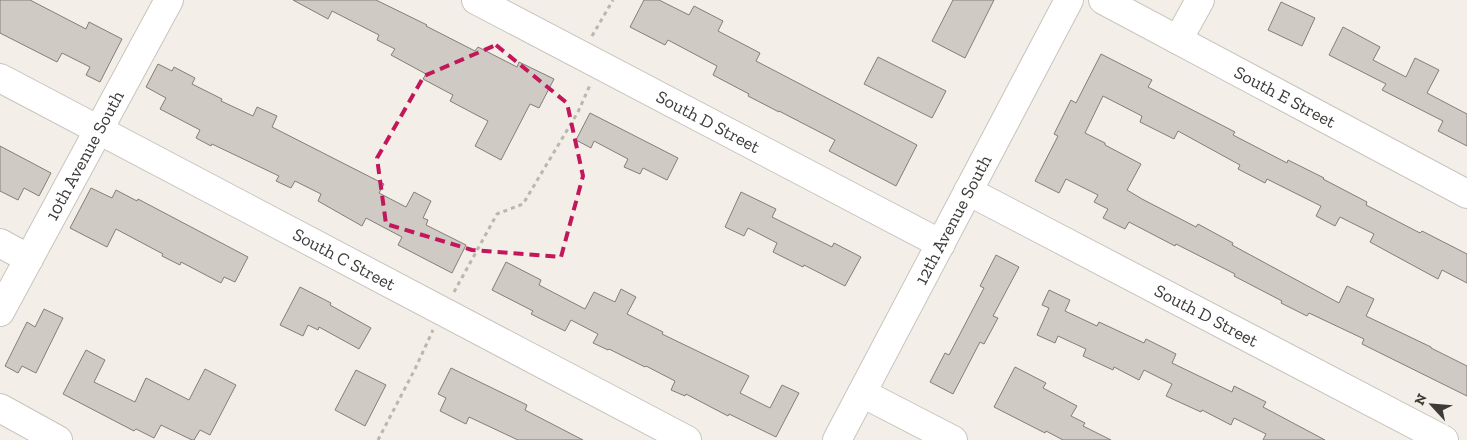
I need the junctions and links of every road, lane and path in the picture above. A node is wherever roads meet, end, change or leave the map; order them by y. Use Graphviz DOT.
graph roads {
  1 [pos="169,0"];
  2 [pos="476,0"];
  3 [pos="613,0"];
  4 [pos="1068,0"];
  5 [pos="1103,0"];
  6 [pos="1200,0"];
  7 [pos="1178,40"];
  8 [pos="593,62"];
  9 [pos="0,78"];
  10 [pos="100,130"];
  11 [pos="968,191"];
  12 [pos="1467,194"];
  13 [pos="0,243"];
  14 [pos="941,244"];
  15 [pos="29,259"];
  16 [pos="0,312"];
  17 [pos="442,312"];
  18 [pos="862,393"];
  19 [pos="0,408"];
  20 [pos="58,440"];
  21 [pos="378,440"];
  22 [pos="687,440"];
  23 [pos="837,440"];
  24 [pos="953,440"];
  25 [pos="1444,440"];
  1 -- 10 [label="street, 10th Avenue South"];
  2 -- 8 [label="street, South D Street"];
  3 -- 8 [label="path"];
  4 -- 11 [label="street, 12th Avenue South"];
  5 -- 7 [label="street, South E Street"];
  6 -- 7 [label="street"];
  7 -- 12 [label="street, South E Street"];
  8 -- 14 [label="street, South D Street"];
  8 -- 17 [label="path"];
  9 -- 10 [label="street, South C Street"];
  10 -- 15 [label="street, 10th Avenue South"];
  10 -- 17 [label="street, South C Street"];
  11 -- 14 [label="street, 12th Avenue South"];
  11 -- 25 [label="street, South D Street"];
  13 -- 15 [label="street"];
  14 -- 18 [label="street, 12th Avenue South"];
  15 -- 16 [label="street, 10th Avenue South"];
  17 -- 21 [label="path"];
  17 -- 22 [label="street, South C Street"];
  18 -- 23 [label="street, 12th Avenue South"];
  18 -- 24 [label="street"];
  19 -- 20 [label="street"];
}
